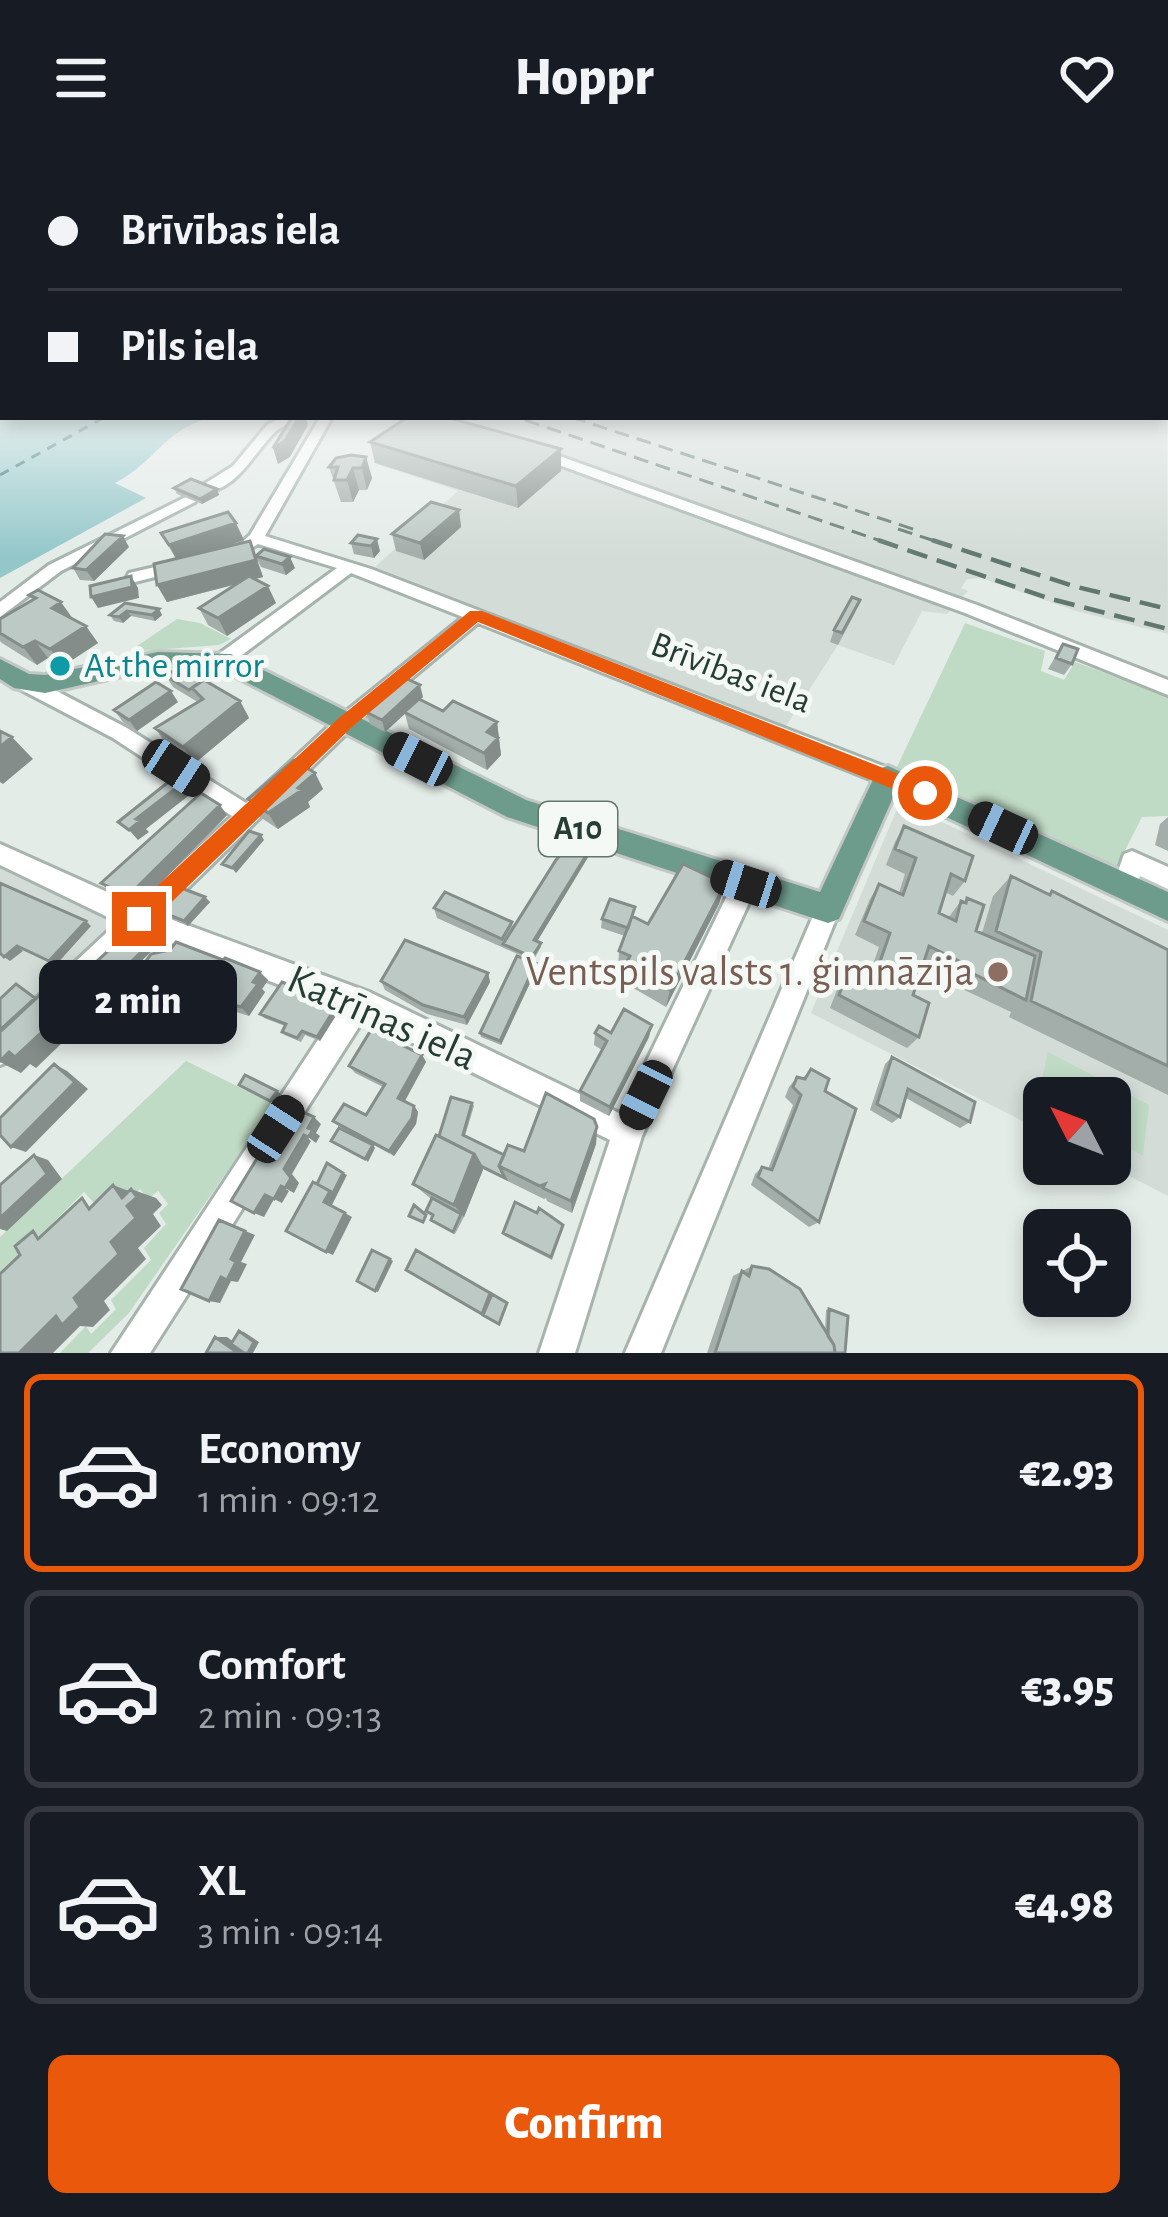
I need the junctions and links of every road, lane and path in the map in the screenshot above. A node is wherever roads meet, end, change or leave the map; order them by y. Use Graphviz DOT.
graph roads {
  1 [pos="258,445"];
  2 [pos="311,445"];
  3 [pos="520,446"];
  4 [pos="206,489"];
  5 [pos="190,499"];
  6 [pos="256,538"];
  7 [pos="229,554"];
  8 [pos="209,560"];
  9 [pos="349,567"];
  10 [pos="135,578"];
  11 [pos="0,611"];
  12 [pos="476,615"];
  13 [pos="223,660"];
  14 [pos="28,680"];
  15 [pos="1168,688"];
  16 [pos="346,722"];
  17 [pos="888,777"];
  18 [pos="249,816"];
  19 [pos="0,854"];
  20 [pos="1168,878"];
  21 [pos="746,884"];
  22 [pos="1125,886"];
  23 [pos="1168,907"];
  24 [pos="828,909"];
  25 [pos="139,919"];
  26 [pos="359,1002"];
  27 [pos="0,1051"];
  28 [pos="628,1133"];
  29 [pos="129,1353"];
  30 [pos="557,1353"];
  31 [pos="643,1353"];
  1 -- 4 [label="street"];
  2 -- 6 [label="street"];
  3 -- 15 [label="street"];
  5 -- 11 [label="street"];
  6 -- 7 [label="street"];
  6 -- 9 [label="street, Brīvības iela"];
  8 -- 10 [label="street"];
  9 -- 12 [label="street, Brīvības iela"];
  9 -- 13 [label="street"];
  12 -- 16 [label="street"];
  12 -- 17 [label="street, Brīvības iela"];
  13 -- 14 [label="main road, A10"];
  13 -- 16 [label="main road, A10"];
  14 -- 18 [label="street"];
  16 -- 18 [label="street"];
  16 -- 21 [label="main road, A10"];
  17 -- 22 [label="main road, Brīvības iela"];
  17 -- 24 [label="main road"];
  18 -- 25 [label="street"];
  19 -- 25 [label="street, Katrīnas iela"];
  20 -- 22 [label="street"];
  21 -- 24 [label="main road, A10"];
  21 -- 28 [label="street"];
  22 -- 23 [label="main road, Brīvības iela"];
  24 -- 31 [label="street"];
  25 -- 26 [label="street, Katrīnas iela"];
  25 -- 27 [label="street"];
  26 -- 28 [label="street, Katrīnas iela"];
  26 -- 29 [label="street"];
  28 -- 30 [label="street"];
}
